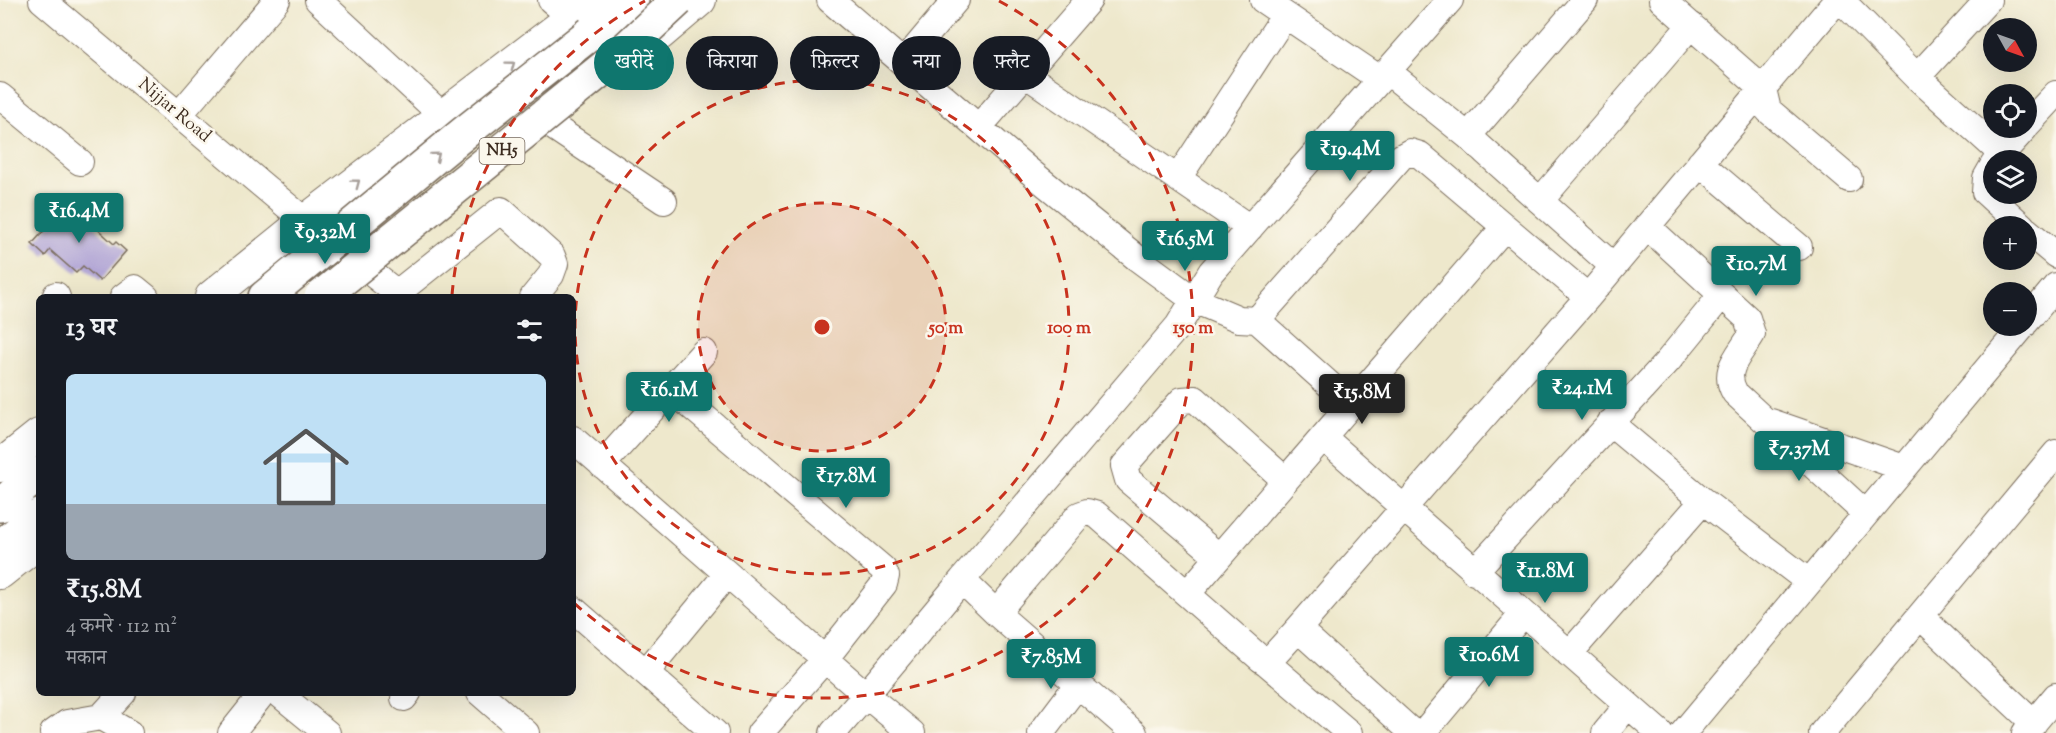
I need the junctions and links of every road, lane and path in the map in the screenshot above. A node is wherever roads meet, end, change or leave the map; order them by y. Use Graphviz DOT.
graph roads {
  1 [pos="42,0"];
  2 [pos="277,0"];
  3 [pos="318,0"];
  4 [pos="632,0"];
  5 [pos="678,0"];
  6 [pos="700,0"];
  7 [pos="830,0"];
  8 [pos="956,0"];
  9 [pos="1089,0"];
  10 [pos="1263,0"];
  11 [pos="1450,0"];
  12 [pos="1585,0"];
  13 [pos="1662,0"];
  14 [pos="1839,0"];
  15 [pos="1988,0"];
  16 [pos="573,6"];
  17 [pos="1286,15"];
  18 [pos="1691,25"];
  19 [pos="926,36"];
  20 [pos="1050,45"];
  21 [pos="892,54"];
  22 [pos="1383,75"];
  23 [pos="1917,77"];
  24 [pos="1762,89"];
  25 [pos="935,90"];
  26 [pos="1011,90"];
  27 [pos="1049,90"];
  28 [pos="2056,94"];
  29 [pos="0,96"];
  30 [pos="2037,115"];
  31 [pos="179,116"];
  32 [pos="443,116"];
  33 [pos="552,126"];
  34 [pos="979,128"];
  35 [pos="1468,136"];
  36 [pos="2016,138"];
  37 [pos="1988,150"];
  38 [pos="2005,150"];
  39 [pos="80,162"];
  40 [pos="1700,163"];
  41 [pos="1178,178"];
  42 [pos="1849,179"];
  43 [pos="664,201"];
  44 [pos="1540,201"];
  45 [pos="1998,204"];
  46 [pos="2011,216"];
  47 [pos="305,221"];
  48 [pos="1647,226"];
  49 [pos="1250,228"];
  50 [pos="1504,228"];
  51 [pos="2037,239"];
  52 [pos="1799,246"];
  53 [pos="2056,255"];
  54 [pos="1613,266"];
  55 [pos="372,274"];
  56 [pos="2056,286"];
  57 [pos="127,294"];
  58 [pos="142,294"];
  59 [pos="215,294"];
  60 [pos="269,294"];
  61 [pos="325,294"];
  62 [pos="346,294"];
  63 [pos="395,294"];
  64 [pos="399,294"];
  65 [pos="535,294"];
  66 [pos="1721,296"];
  67 [pos="1588,297"];
  68 [pos="1194,300"];
  69 [pos="2037,309"];
  70 [pos="1257,320"];
  71 [pos="2015,336"];
  72 [pos="704,351"];
  73 [pos="671,388"];
  74 [pos="1351,404"];
  75 [pos="1761,418"];
  76 [pos="1610,423"];
  77 [pos="36,437"];
  78 [pos="1323,437"];
  79 [pos="576,442"];
  80 [pos="2056,453"];
  81 [pos="602,465"];
  82 [pos="0,466"];
  83 [pos="1904,468"];
  84 [pos="36,476"];
  85 [pos="1286,480"];
  86 [pos="1703,501"];
  87 [pos="0,504"];
  88 [pos="1402,507"];
  89 [pos="1866,514"];
  90 [pos="36,518"];
  91 [pos="36,544"];
  92 [pos="0,547"];
  93 [pos="1218,556"];
  94 [pos="1474,572"];
  95 [pos="0,573"];
  96 [pos="727,574"];
  97 [pos="962,580"];
  98 [pos="1809,582"];
  99 [pos="1187,594"];
  100 [pos="576,612"];
  101 [pos="996,613"];
  102 [pos="1523,614"];
  103 [pos="1921,616"];
  104 [pos="1298,629"];
  105 [pos="1569,654"];
  106 [pos="825,659"];
  107 [pos="1267,663"];
  108 [pos="646,672"];
  109 [pos="1077,684"];
  110 [pos="866,695"];
  111 [pos="120,696"];
  112 [pos="261,696"];
  113 [pos="282,696"];
  114 [pos="483,696"];
  115 [pos="2056,696"];
  116 [pos="1628,705"];
  117 [pos="101,717"];
  118 [pos="2029,728"];
  119 [pos="513,729"];
  120 [pos="53,733"];
  121 [pos="129,733"];
  122 [pos="231,733"];
  123 [pos="327,733"];
  124 [pos="716,733"];
  125 [pos="760,733"];
  126 [pos="833,733"];
  127 [pos="912,733"];
  128 [pos="1041,733"];
  129 [pos="1134,733"];
  130 [pos="1349,733"];
  131 [pos="1413,733"];
  132 [pos="1423,733"];
  133 [pos="1605,733"];
  134 [pos="1660,733"];
  135 [pos="1683,733"];
  136 [pos="1822,733"];
  1 -- 31 [label="street, Nijjar Road"];
  2 -- 31 [label="street"];
  3 -- 32 [label="street"];
  60 -- 4 [label="highway, NH5, one-way, bridge"];
  5 -- 61 [label="highway, NH5, bridge"];
  6 -- 33 [label="main road"];
  7 -- 21 [label="street"];
  8 -- 19 [label="street"];
  9 -- 20 [label="street"];
  10 -- 17 [label="street"];
  11 -- 22 [label="street"];
  12 -- 35 [label="street"];
  13 -- 18 [label="street"];
  14 -- 23 [label="street"];
  14 -- 24 [label="street"];
  15 -- 23 [label="street"];
  32 -- 16 [label="main road, one-way"];
  17 -- 22 [label="street"];
  17 -- 41 [label="street"];
  18 -- 24 [label="street"];
  18 -- 44 [label="street"];
  22 -- 35 [label="street"];
  22 -- 49 [label="street"];
  23 -- 37 [label="street"];
  24 -- 40 [label="street"];
  24 -- 42 [label="street"];
  25 -- 34 [label="street"];
  26 -- 34 [label="street"];
  27 -- 41 [label="street"];
  28 -- 30 [label="street"];
  29 -- 39 [label="street"];
  31 -- 47 [label="street, Nijjar Road"];
  47 -- 32 [label="main road, one-way"];
  33 -- 43 [label="street"];
  33 -- 55 [label="main road"];
  34 -- 68 [label="street"];
  35 -- 44 [label="street"];
  36 -- 38 [label="street"];
  40 -- 48 [label="street"];
  40 -- 52 [label="street"];
  41 -- 49 [label="street"];
  44 -- 54 [label="street"];
  45 -- 46 [label="street"];
  47 -- 55 [label="street, Nijjar Road"];
  47 -- 59 [label="main road"];
  48 -- 54 [label="street"];
  48 -- 66 [label="street"];
  49 -- 68 [label="street"];
  50 -- 67 [label="street"];
  50 -- 70 [label="street"];
  50 -- 74 [label="street"];
  51 -- 53 [label="street"];
  54 -- 67 [label="street"];
  55 -- 62 [label="main road"];
  55 -- 63 [label="street, Nijjar Road"];
  56 -- 69 [label="street"];
  57 -- 58 [label="street"];
  64 -- 65 [label="street"];
  66 -- 75 [label="street"];
  66 -- 76 [label="street"];
  67 -- 88 [label="street"];
  68 -- 70 [label="street"];
  68 -- 97 [label="street"];
  70 -- 74 [label="street"];
  71 -- 83 [label="street"];
  72 -- 73 [label="street"];
  73 -- 81 [label="street"];
  73 -- 106 [label="street"];
  74 -- 78 [label="street"];
  75 -- 83 [label="street"];
  75 -- 89 [label="street"];
  76 -- 86 [label="street"];
  76 -- 94 [label="street"];
  77 -- 82 [label="main road"];
  78 -- 85 [label="street"];
  78 -- 88 [label="street"];
  79 -- 81 [label="street"];
  80 -- 103 [label="street"];
  81 -- 96 [label="street"];
  83 -- 89 [label="street"];
  84 -- 87 [label="highway"];
  85 -- 93 [label="street"];
  85 -- 93 [label="street"];
  86 -- 98 [label="street"];
  86 -- 105 [label="street"];
  88 -- 94 [label="street"];
  88 -- 104 [label="street"];
  89 -- 98 [label="street"];
  90 -- 92 [label="highway"];
  91 -- 95 [label="main road"];
  93 -- 99 [label="street"];
  94 -- 102 [label="street"];
  96 -- 106 [label="street"];
  96 -- 108 [label="street"];
  97 -- 101 [label="street"];
  97 -- 110 [label="street"];
  98 -- 135 [label="street"];
  99 -- 101 [label="street"];
  99 -- 107 [label="street"];
  100 -- 108 [label="street"];
  101 -- 109 [label="street"];
  102 -- 105 [label="street"];
  102 -- 132 [label="street"];
  103 -- 118 [label="street"];
  103 -- 136 [label="street"];
  104 -- 107 [label="street"];
  104 -- 131 [label="street"];
  105 -- 116 [label="street"];
  106 -- 110 [label="street"];
  106 -- 125 [label="street"];
  107 -- 130 [label="street"];
  108 -- 124 [label="street"];
  109 -- 128 [label="street"];
  109 -- 129 [label="street"];
  110 -- 126 [label="street"];
  110 -- 127 [label="street"];
  111 -- 117 [label="street"];
  112 -- 122 [label="street"];
  113 -- 123 [label="street"];
  114 -- 119 [label="street"];
  115 -- 118 [label="street"];
  116 -- 133 [label="street"];
  116 -- 134 [label="street"];
  117 -- 120 [label="street"];
  117 -- 121 [label="street"];
}
